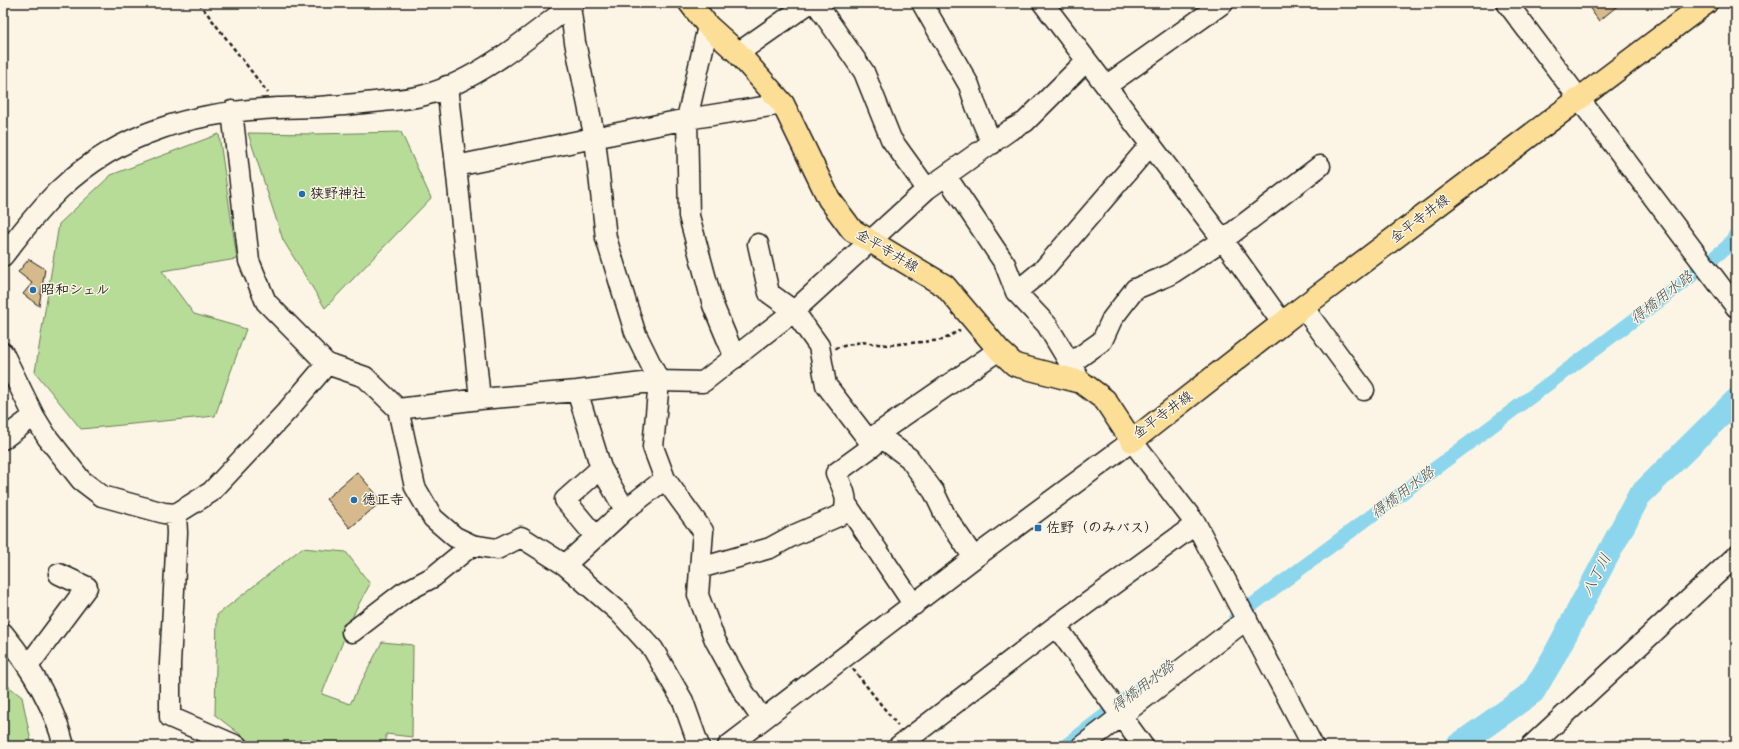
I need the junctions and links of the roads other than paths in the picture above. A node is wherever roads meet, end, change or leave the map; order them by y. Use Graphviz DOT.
graph roads {
  1 [pos="690,3"];
  2 [pos="809,3"];
  3 [pos="816,3"];
  4 [pos="922,3"];
  5 [pos="1043,3"];
  6 [pos="1223,3"];
  7 [pos="1507,3"];
  8 [pos="1706,3"];
  9 [pos="572,4"];
  10 [pos="708,26"];
  11 [pos="738,54"];
  12 [pos="1086,61"];
  13 [pos="448,86"];
  14 [pos="1106,86"];
  15 [pos="1579,98"];
  16 [pos="783,104"];
  17 [pos="232,112"];
  18 [pos="687,119"];
  19 [pos="595,139"];
  20 [pos="992,144"];
  21 [pos="1151,144"];
  22 [pos="456,166"];
  23 [pos="1320,166"];
  24 [pos="946,176"];
  25 [pos="928,189"];
  26 [pos="1223,240"];
  27 [pos="872,241"];
  28 [pos="758,244"];
  29 [pos="3,256"];
  30 [pos="1016,292"];
  31 [pos="1304,307"];
  32 [pos="1736,307"];
  33 [pos="794,311"];
  34 [pos="1283,324"];
  35 [pos="998,350"];
  36 [pos="3,353"];
  37 [pos="735,358"];
  38 [pos="327,364"];
  39 [pos="1076,373"];
  40 [pos="659,381"];
  41 [pos="1364,390"];
  42 [pos="578,391"];
  43 [pos="480,399"];
  44 [pos="398,409"];
  45 [pos="34,416"];
  46 [pos="3,439"];
  47 [pos="875,440"];
  48 [pos="1132,441"];
  49 [pos="601,468"];
  50 [pos="665,479"];
  51 [pos="847,505"];
  52 [pos="625,510"];
  53 [pos="176,514"];
  54 [pos="1196,524"];
  55 [pos="595,536"];
  56 [pos="472,545"];
  57 [pos="1736,556"];
  58 [pos="974,558"];
  59 [pos="565,565"];
  60 [pos="700,568"];
  61 [pos="59,574"];
  62 [pos="914,605"];
  63 [pos="1244,614"];
  64 [pos="1056,626"];
  65 [pos="352,632"];
  66 [pos="3,633"];
  67 [pos="28,666"];
  68 [pos="1117,711"];
  69 [pos="762,719"];
  70 [pos="903,742"];
  71 [pos="64,746"];
  72 [pos="237,746"];
  73 [pos="699,746"];
  74 [pos="728,746"];
  75 [pos="1082,746"];
  76 [pos="1143,746"];
  77 [pos="1313,746"];
  78 [pos="1531,746"];
  1 -- 10 [label="main road, 金平寺井線"];
  2 -- 11 [label="street"];
  3 -- 25 [label="street"];
  4 -- 20 [label="street"];
  5 -- 12 [label="street"];
  6 -- 14 [label="street"];
  7 -- 15 [label="street"];
  8 -- 15 [label="main road, 金平寺井線"];
  9 -- 13 [label="street"];
  9 -- 19 [label="street"];
  10 -- 11 [label="main road, 金平寺井線"];
  10 -- 18 [label="street"];
  11 -- 16 [label="main road, 金平寺井線"];
  12 -- 14 [label="street"];
  12 -- 20 [label="street"];
  13 -- 17 [label="street"];
  13 -- 22 [label="street"];
  14 -- 21 [label="street"];
  15 -- 31 [label="main road, 金平寺井線"];
  15 -- 32 [label="street"];
  16 -- 18 [label="street"];
  16 -- 27 [label="main road, 金平寺井線"];
  17 -- 29 [label="street"];
  17 -- 38 [label="street"];
  18 -- 19 [label="street"];
  18 -- 37 [label="street"];
  19 -- 22 [label="street"];
  19 -- 40 [label="street"];
  20 -- 24 [label="street"];
  21 -- 26 [label="street"];
  21 -- 30 [label="street"];
  22 -- 43 [label="street"];
  23 -- 26 [label="street"];
  24 -- 25 [label="street"];
  24 -- 30 [label="street"];
  25 -- 27 [label="street"];
  26 -- 34 [label="street"];
  26 -- 39 [label="street"];
  27 -- 33 [label="street"];
  27 -- 35 [label="main road, 金平寺井線"];
  28 -- 33 [label="street"];
  30 -- 39 [label="street"];
  31 -- 34 [label="main road, 金平寺井線"];
  31 -- 41 [label="street"];
  33 -- 37 [label="street"];
  33 -- 47 [label="street"];
  34 -- 48 [label="main road, 金平寺井線"];
  35 -- 39 [label="main road, 金平寺井線"];
  35 -- 47 [label="street"];
  36 -- 45 [label="street"];
  37 -- 40 [label="street"];
  38 -- 44 [label="street"];
  38 -- 53 [label="street"];
  39 -- 48 [label="main road, 金平寺井線"];
  40 -- 42 [label="street"];
  40 -- 50 [label="street"];
  42 -- 43 [label="street"];
  42 -- 49 [label="street"];
  43 -- 44 [label="street"];
  44 -- 56 [label="street"];
  45 -- 46 [label="street"];
  45 -- 53 [label="street"];
  47 -- 51 [label="street"];
  47 -- 58 [label="street"];
  48 -- 54 [label="street"];
  48 -- 58 [label="street"];
  49 -- 52 [label="street"];
  49 -- 55 [label="street"];
  50 -- 52 [label="street"];
  50 -- 60 [label="street"];
  51 -- 60 [label="street"];
  51 -- 62 [label="street"];
  52 -- 55 [label="street"];
  53 -- 72 [label="street"];
  54 -- 63 [label="street"];
  54 -- 64 [label="street"];
  55 -- 59 [label="street"];
  56 -- 59 [label="street"];
  56 -- 65 [label="street"];
  57 -- 78 [label="street"];
  58 -- 62 [label="street"];
  59 -- 73 [label="street"];
  60 -- 69 [label="street"];
  61 -- 67 [label="street"];
  62 -- 69 [label="street"];
  63 -- 68 [label="street"];
  63 -- 77 [label="street"];
  64 -- 68 [label="street"];
  64 -- 70 [label="street"];
  66 -- 67 [label="street"];
  67 -- 71 [label="street"];
  68 -- 75 [label="street"];
  68 -- 76 [label="street"];
  69 -- 74 [label="street"];
}
